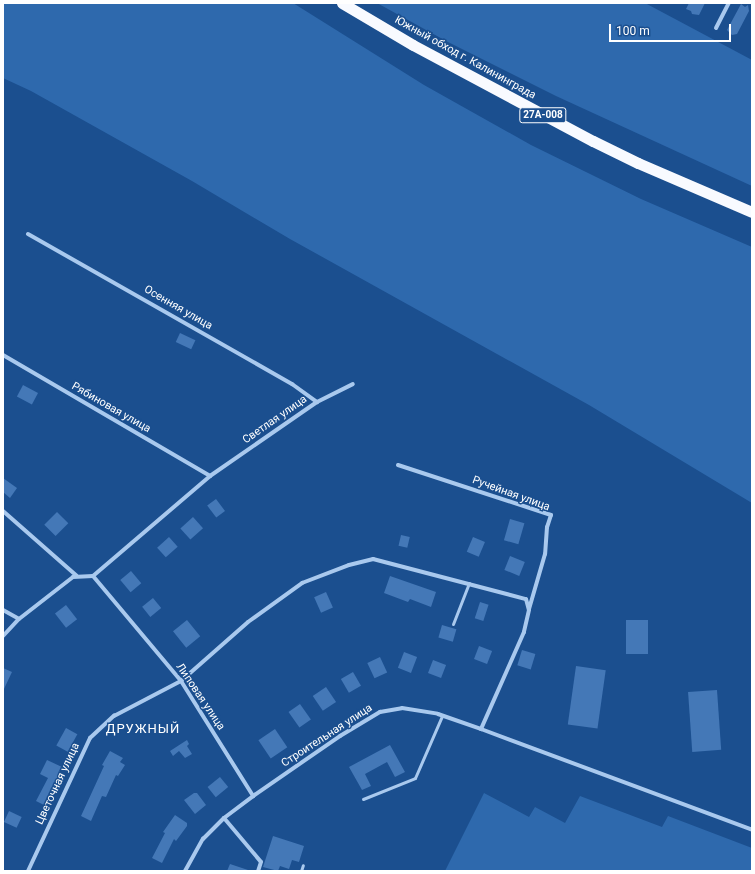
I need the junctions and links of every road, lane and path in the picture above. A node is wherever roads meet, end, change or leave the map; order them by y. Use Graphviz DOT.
graph roads {
  1 [pos="342,3"];
  2 [pos="729,3"];
  3 [pos="716,28"];
  4 [pos="752,212"];
  5 [pos="28,234"];
  6 [pos="3,355"];
  7 [pos="354,384"];
  8 [pos="318,402"];
  9 [pos="398,465"];
  10 [pos="210,476"];
  11 [pos="3,511"];
  12 [pos="78,576"];
  13 [pos="93,576"];
  14 [pos="469,583"];
  15 [pos="3,610"];
  16 [pos="529,610"];
  17 [pos="19,619"];
  18 [pos="453,624"];
  19 [pos="3,636"];
  20 [pos="181,681"];
  21 [pos="442,716"];
  22 [pos="481,729"];
  23 [pos="253,796"];
  24 [pos="363,799"];
  25 [pos="224,818"];
  26 [pos="752,830"];
  27 [pos="303,865"];
  28 [pos="28,871"];
  29 [pos="185,871"];
  30 [pos="258,871"];
  31 [pos="301,871"];
  1 -- 4 [label="highway, Южный обход г. Калининграда / 27А-008"];
  2 -- 3 [label="street"];
  5 -- 8 [label="street, Осенняя улица"];
  6 -- 10 [label="street, Рябиновая улица"];
  7 -- 8 [label="street, Светлая улица"];
  8 -- 10 [label="street, Светлая улица"];
  9 -- 16 [label="street, Ручейная улица"];
  10 -- 13 [label="street, Светлая улица"];
  11 -- 12 [label="street"];
  12 -- 13 [label="street"];
  12 -- 17 [label="street"];
  13 -- 20 [label="street, Липовая улица"];
  14 -- 16 [label="street"];
  14 -- 18 [label="lane"];
  14 -- 20 [label="street, Цветочная улица"];
  15 -- 17 [label="street"];
  16 -- 22 [label="street"];
  17 -- 19 [label="street"];
  20 -- 23 [label="street, Липовая улица"];
  20 -- 28 [label="street, Цветочная улица"];
  21 -- 22 [label="street, Строительная улица"];
  21 -- 23 [label="street, Строительная улица"];
  21 -- 24 [label="lane"];
  22 -- 26 [label="street, Строительная улица"];
  23 -- 25 [label="street, Строительная улица"];
  25 -- 29 [label="street, Строительная улица"];
  25 -- 30 [label="street"];
  27 -- 31 [label="lane"];
}
